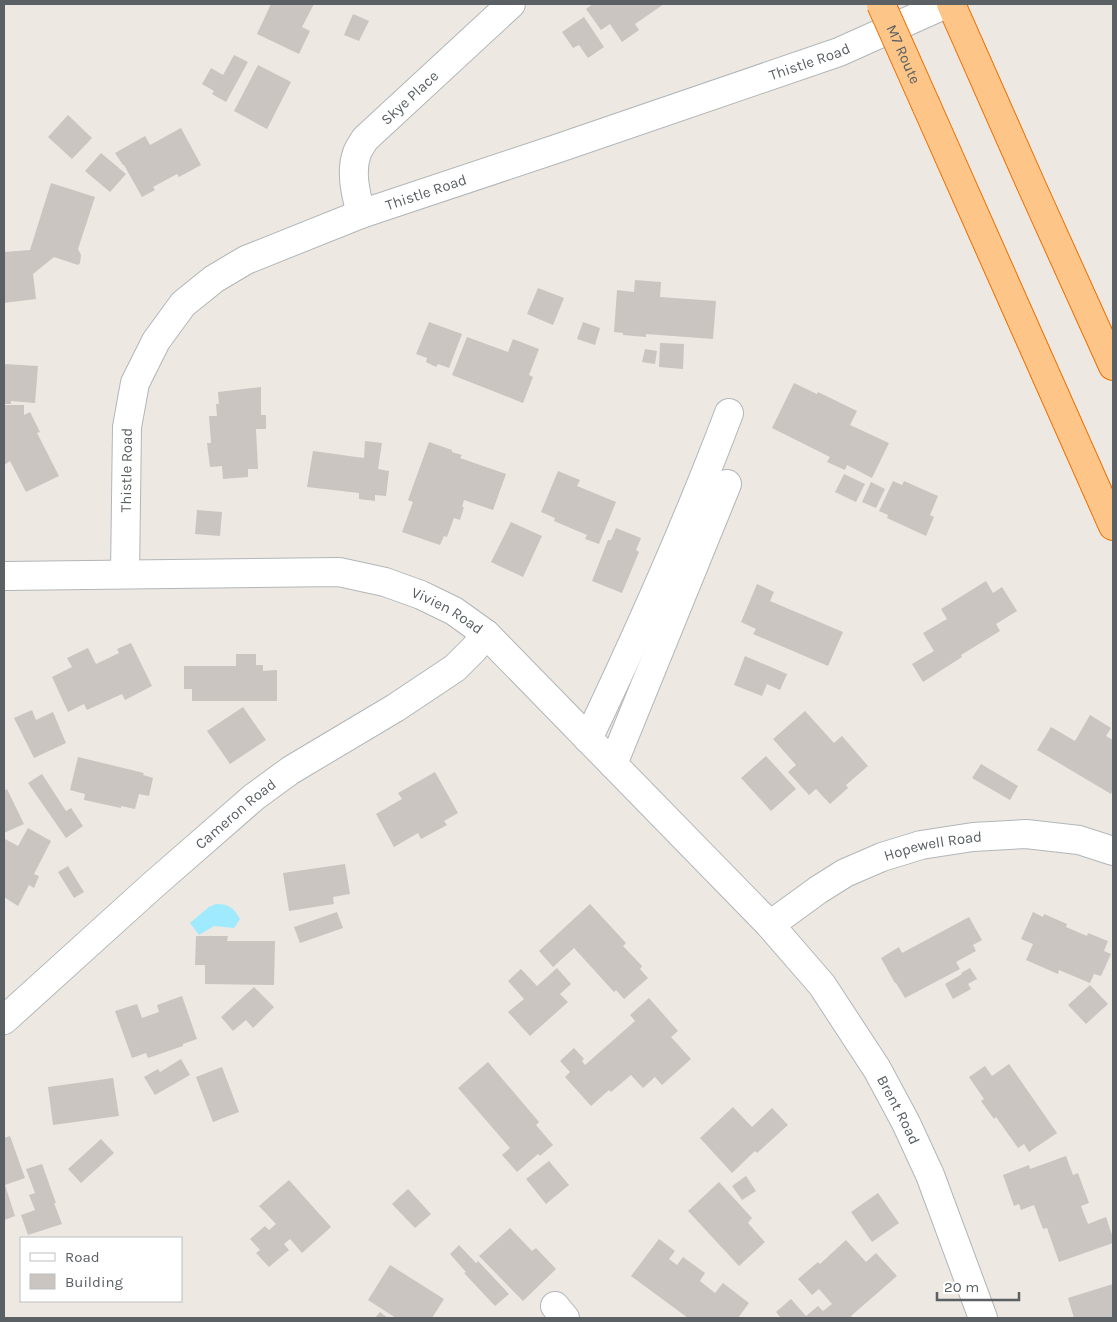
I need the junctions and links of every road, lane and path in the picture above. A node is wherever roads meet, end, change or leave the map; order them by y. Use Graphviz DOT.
graph roads {
  1 [pos="511,4"];
  2 [pos="881,4"];
  3 [pos="946,4"];
  4 [pos="951,4"];
  5 [pos="361,214"];
  6 [pos="1113,366"];
  7 [pos="729,413"];
  8 [pos="727,484"];
  9 [pos="1113,526"];
  10 [pos="125,574"];
  11 [pos="4,576"];
  12 [pos="486,634"];
  13 [pos="588,739"];
  14 [pos="613,764"];
  15 [pos="1113,851"];
  16 [pos="770,926"];
  17 [pos="4,1020"];
  18 [pos="983,1318"];
  1 -- 5 [label="street, Skye Place"];
  2 -- 9 [label="highway, M7 Route, bridge"];
  3 -- 5 [label="street, Thistle Road"];
  4 -- 6 [label="highway"];
  5 -- 10 [label="street, Thistle Road"];
  7 -- 13 [label="street"];
  8 -- 14 [label="street"];
  10 -- 11 [label="street, Vivien Road"];
  10 -- 12 [label="street, Vivien Road"];
  12 -- 13 [label="street, Vivien Road"];
  12 -- 17 [label="street, Cameron Road"];
  13 -- 14 [label="street, Vivien Road"];
  14 -- 16 [label="street, Vivien Road"];
  15 -- 16 [label="street, Hopewell Road"];
  16 -- 18 [label="street, Brent Road"];
}
